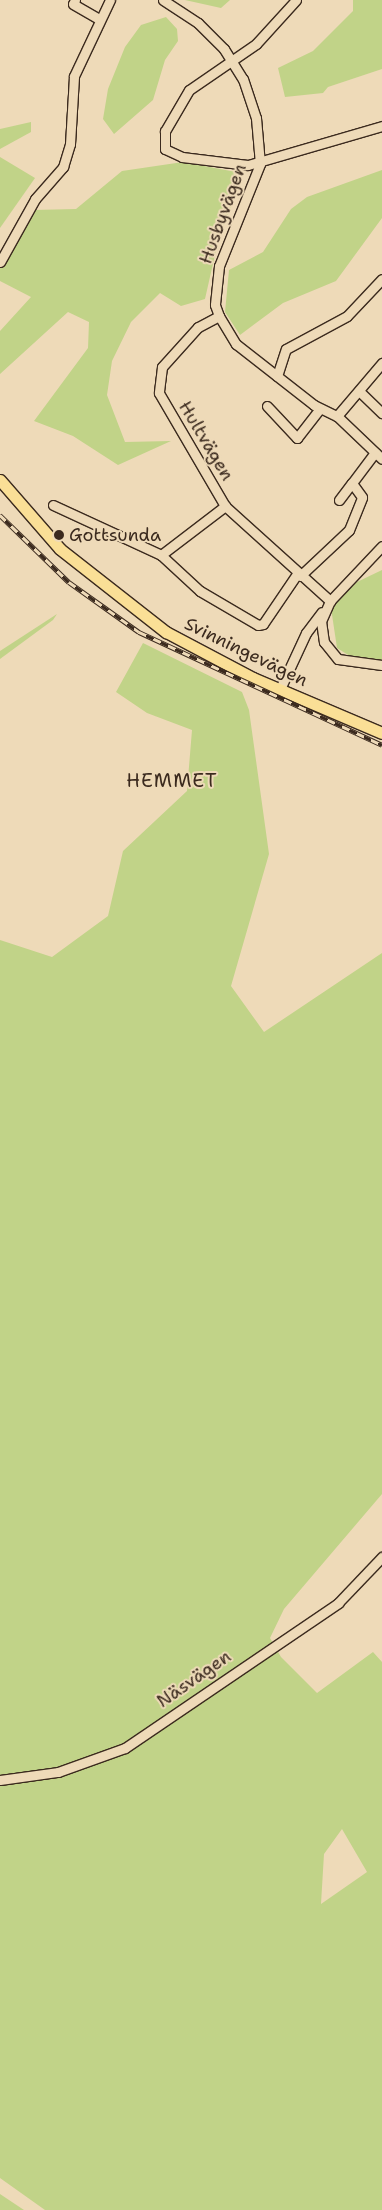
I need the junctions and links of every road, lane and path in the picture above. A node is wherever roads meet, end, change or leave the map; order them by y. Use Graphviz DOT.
graph roads {
  1 [pos="75,0"];
  2 [pos="110,0"];
  3 [pos="163,0"];
  4 [pos="296,0"];
  5 [pos="99,19"];
  6 [pos="232,61"];
  7 [pos="382,126"];
  8 [pos="260,164"];
  9 [pos="0,262"];
  10 [pos="382,279"];
  11 [pos="219,316"];
  12 [pos="382,363"];
  13 [pos="278,376"];
  14 [pos="359,391"];
  15 [pos="267,406"];
  16 [pos="320,409"];
  17 [pos="382,413"];
  18 [pos="338,416"];
  19 [pos="379,456"];
  20 [pos="0,480"];
  21 [pos="352,483"];
  22 [pos="339,500"];
  23 [pos="54,505"];
  24 [pos="225,506"];
  25 [pos="382,546"];
  26 [pos="161,555"];
  27 [pos="299,575"];
  28 [pos="330,601"];
  29 [pos="324,610"];
  30 [pos="382,665"];
  31 [pos="280,689"];
  32 [pos="382,733"];
  33 [pos="382,1557"];
  34 [pos="0,1780"];
  1 -- 5 [label="street"];
  2 -- 5 [label="street"];
  3 -- 6 [label="street, Husbyvägen"];
  4 -- 6 [label="street"];
  5 -- 9 [label="street"];
  6 -- 8 [label="street, Husbyvägen"];
  6 -- 8 [label="street"];
  7 -- 8 [label="street"];
  8 -- 11 [label="street, Husbyvägen"];
  10 -- 13 [label="street"];
  11 -- 13 [label="street, Husbyvägen"];
  11 -- 24 [label="street, Hultvägen"];
  12 -- 14 [label="street"];
  13 -- 16 [label="street, Husbyvägen"];
  14 -- 17 [label="street"];
  14 -- 18 [label="street"];
  15 -- 16 [label="street"];
  16 -- 18 [label="street, Husbyvägen"];
  18 -- 19 [label="street, Husbyvägen"];
  19 -- 21 [label="street"];
  20 -- 31 [label="main road, Svinningevägen"];
  21 -- 22 [label="street"];
  21 -- 27 [label="street"];
  23 -- 26 [label="street"];
  24 -- 26 [label="street"];
  24 -- 27 [label="street, Hultvägen"];
  25 -- 28 [label="street"];
  26 -- 27 [label="street"];
  27 -- 28 [label="street, Hultvägen"];
  28 -- 29 [label="street"];
  29 -- 30 [label="street"];
  29 -- 31 [label="street"];
  31 -- 32 [label="main road, Svinningevägen"];
  33 -- 34 [label="street, Näsvägen"];
}
